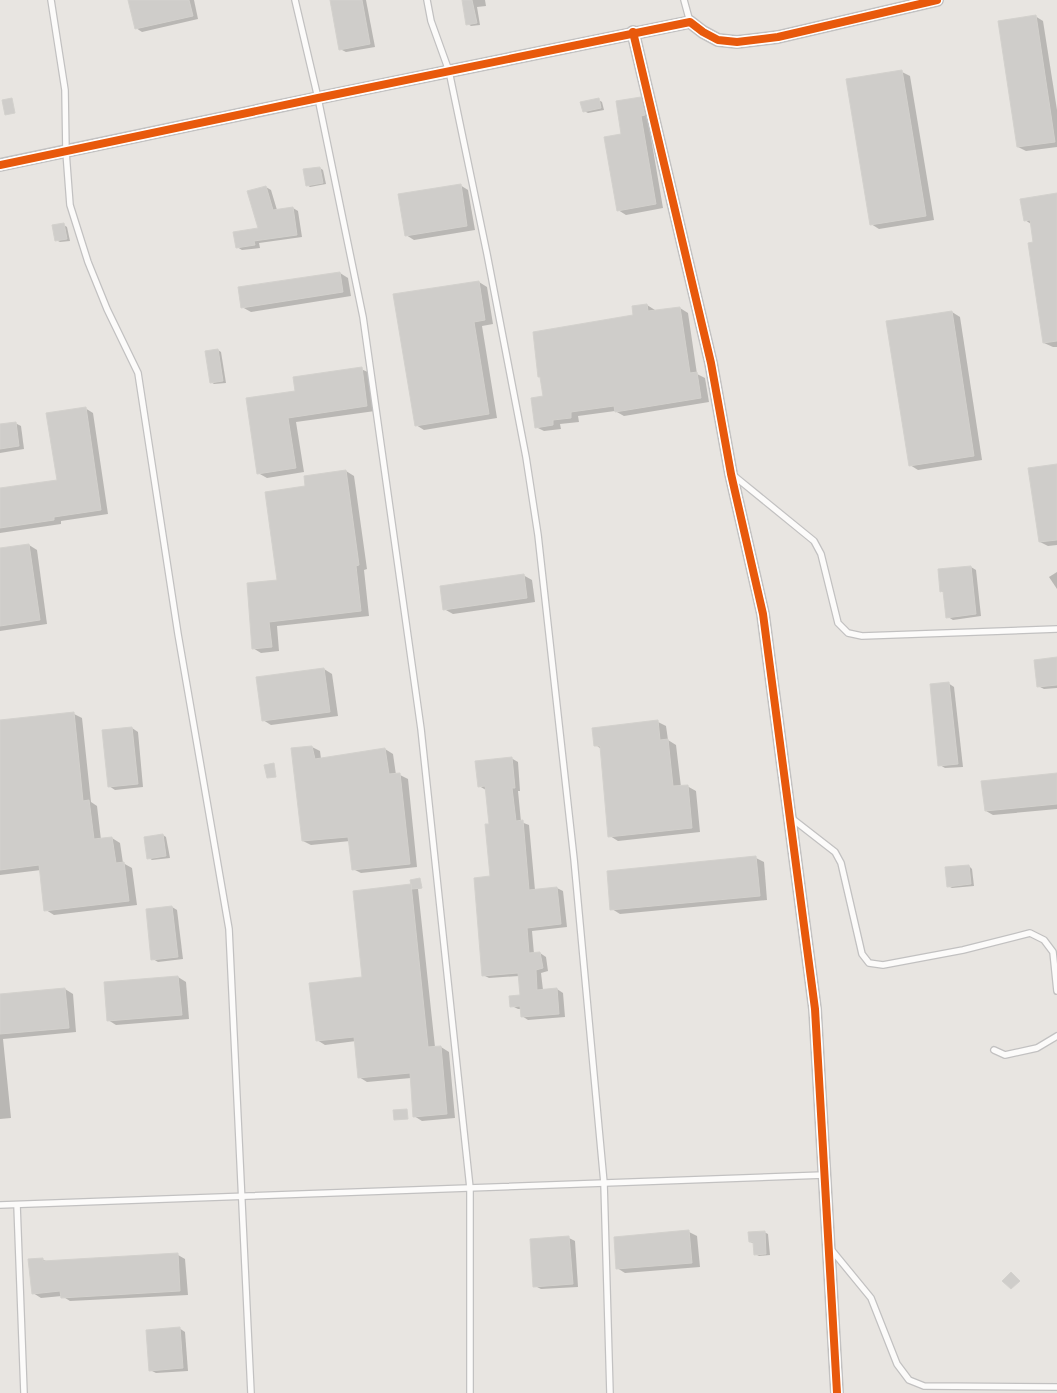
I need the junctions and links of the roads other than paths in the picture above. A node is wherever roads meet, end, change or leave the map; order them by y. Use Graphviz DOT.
graph roads {
  1 [pos="51,0"];
  2 [pos="295,0"];
  3 [pos="427,0"];
  4 [pos="684,0"];
  5 [pos="937,0"];
  6 [pos="690,22"];
  7 [pos="633,32"];
  8 [pos="449,71"];
  9 [pos="318,98"];
  10 [pos="66,152"];
  11 [pos="0,166"];
  12 [pos="731,474"];
  13 [pos="1057,629"];
  14 [pos="790,817"];
  15 [pos="1057,991"];
  16 [pos="1057,1036"];
  17 [pos="994,1050"];
  18 [pos="824,1175"];
  19 [pos="604,1183"];
  20 [pos="470,1188"];
  21 [pos="243,1196"];
  22 [pos="0,1205"];
  23 [pos="17,1205"];
  24 [pos="828,1246"];
  25 [pos="1057,1387"];
  26 [pos="24,1393"];
  27 [pos="252,1393"];
  28 [pos="470,1393"];
  29 [pos="610,1393"];
  30 [pos="837,1393"];
  1 -- 10 [label="lane"];
  2 -- 9 [label="lane"];
  3 -- 8 [label="lane"];
  4 -- 6 [label="lane"];
  5 -- 6 [label="street"];
  6 -- 7 [label="street"];
  7 -- 8 [label="street"];
  7 -- 12 [label="street"];
  8 -- 9 [label="street"];
  8 -- 19 [label="lane"];
  9 -- 10 [label="street"];
  9 -- 20 [label="lane"];
  10 -- 11 [label="street"];
  10 -- 21 [label="lane"];
  12 -- 13 [label="lane"];
  12 -- 14 [label="street"];
  14 -- 15 [label="lane"];
  14 -- 18 [label="street"];
  16 -- 17 [label="lane"];
  18 -- 19 [label="lane"];
  18 -- 24 [label="street"];
  19 -- 20 [label="lane"];
  19 -- 29 [label="lane"];
  20 -- 21 [label="lane"];
  20 -- 28 [label="lane"];
  21 -- 23 [label="lane"];
  21 -- 27 [label="lane"];
  22 -- 23 [label="lane"];
  23 -- 26 [label="lane"];
  24 -- 25 [label="lane"];
  24 -- 30 [label="street"];
}
